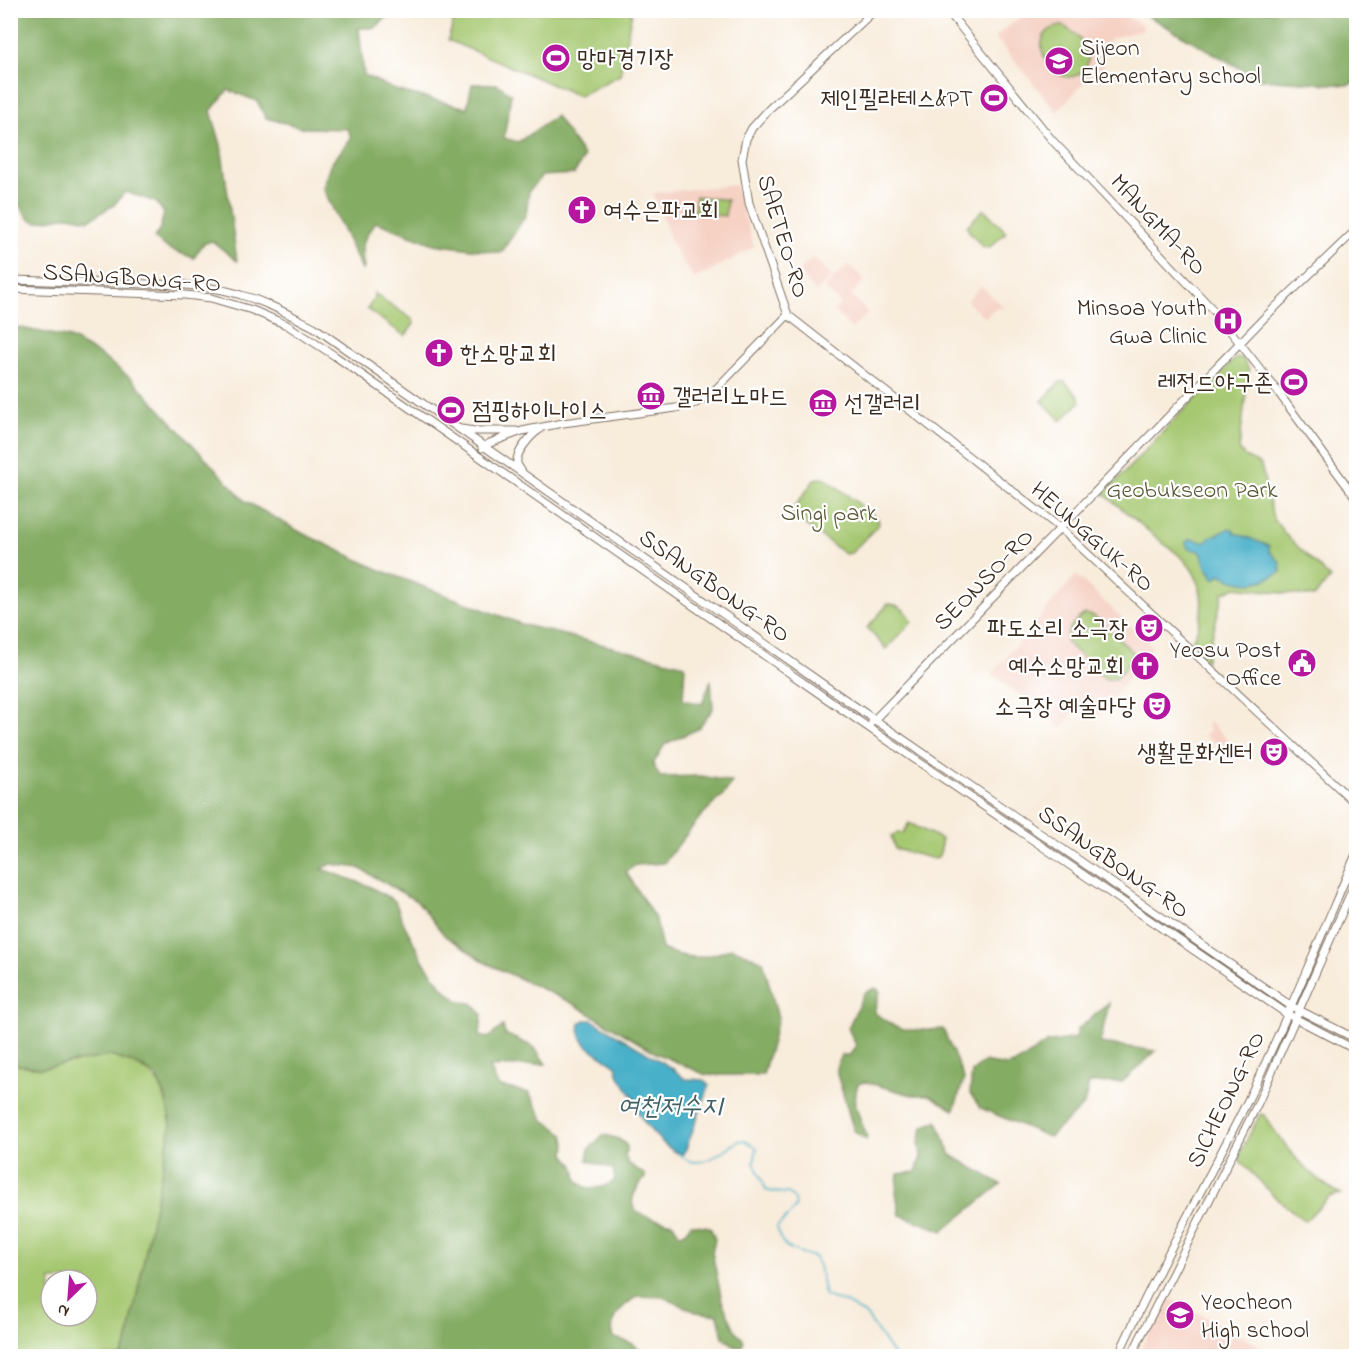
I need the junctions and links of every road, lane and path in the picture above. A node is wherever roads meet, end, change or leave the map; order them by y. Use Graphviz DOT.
graph roads {
  1 [pos="875,10"];
  2 [pos="947,10"];
  3 [pos="1356,230"];
  4 [pos="10,280"];
  5 [pos="10,289"];
  6 [pos="788,315"];
  7 [pos="1240,342"];
  8 [pos="342,347"];
  9 [pos="335,356"];
  10 [pos="446,420"];
  11 [pos="543,428"];
  12 [pos="522,432"];
  13 [pos="483,446"];
  14 [pos="477,454"];
  15 [pos="526,476"];
  16 [pos="1356,498"];
  17 [pos="1060,528"];
  18 [pos="874,719"];
  19 [pos="867,726"];
  20 [pos="1356,804"];
  21 [pos="1356,854"];
  22 [pos="1356,881"];
  23 [pos="1291,1006"];
  24 [pos="1287,1014"];
  25 [pos="1298,1014"];
  26 [pos="1356,1040"];
  27 [pos="1356,1050"];
  28 [pos="1196,1202"];
  29 [pos="1207,1207"];
  30 [pos="1119,1356"];
  31 [pos="1131,1356"];
  1 -- 6 [label="street, SAETEO-RO"];
  2 -- 7 [label="street, MANGMA-RO"];
  3 -- 7 [label="street, SEONSO-RO"];
  4 -- 8 [label="street, SSANGBONG-RO"];
  5 -- 9 [label="street, SSANGBONG-RO"];
  6 -- 11 [label="street, SAETEO-RO"];
  6 -- 17 [label="street, HEUNGGUK-RO"];
  7 -- 16 [label="street, MANGMA-RO"];
  7 -- 17 [label="street, SEONSO-RO"];
  8 -- 9 [label="street"];
  8 -- 10 [label="street, SSANGBONG-RO"];
  9 -- 14 [label="street, SSANGBONG-RO"];
  10 -- 12 [label="street"];
  10 -- 13 [label="street, SSANGBONG-RO"];
  11 -- 12 [label="street, SAETEO-RO"];
  11 -- 15 [label="street"];
  12 -- 13 [label="street, SAETEO-RO"];
  13 -- 14 [label="street"];
  13 -- 15 [label="street, SSANGBONG-RO"];
  14 -- 19 [label="street, SSANGBONG-RO"];
  15 -- 18 [label="street, SSANGBONG-RO"];
  17 -- 18 [label="street, SEONSO-RO"];
  17 -- 20 [label="street, HEUNGGUK-RO"];
  18 -- 19 [label="street, SEONSO-RO"];
  18 -- 23 [label="street, SSANGBONG-RO"];
  19 -- 24 [label="street, SSANGBONG-RO"];
  21 -- 23 [label="street, SICHEONG-RO"];
  22 -- 25 [label="street, SICHEONG-RO"];
  23 -- 24 [label="street, SICHEONG-RO"];
  23 -- 25 [label="street, SSANGBONG-RO"];
  24 -- 25 [label="street, SSANGBONG-RO"];
  24 -- 28 [label="street, SICHEONG-RO"];
  25 -- 26 [label="street, SSANGBONG-RO"];
  25 -- 27 [label="street, SSANGBONG-RO"];
  25 -- 29 [label="street, SICHEONG-RO"];
  28 -- 29 [label="street"];
  28 -- 30 [label="street, SICHEONG-RO"];
  29 -- 31 [label="street, SICHEONG-RO"];
}
